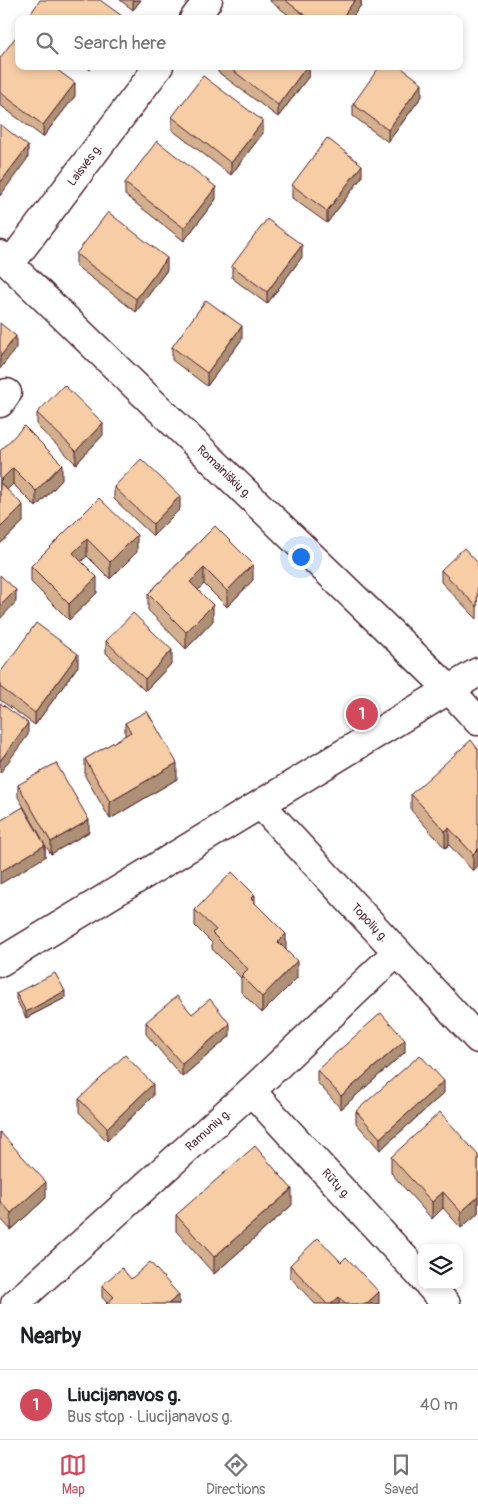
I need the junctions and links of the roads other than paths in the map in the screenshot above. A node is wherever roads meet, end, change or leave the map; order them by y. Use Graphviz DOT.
graph roads {
  1 [pos="208,0"];
  2 [pos="197,15"];
  3 [pos="156,70"];
  4 [pos="5,259"];
  5 [pos="478,672"];
  6 [pos="449,689"];
  7 [pos="478,721"];
  8 [pos="261,805"];
  9 [pos="398,952"];
  10 [pos="0,962"];
  11 [pos="478,1039"];
  12 [pos="251,1091"];
  13 [pos="418,1273"];
  14 [pos="433,1289"];
  15 [pos="15,1304"];
  16 [pos="446,1304"];
  1 -- 2 [label="street"];
  3 -- 4 [label="street, Laisvės g."];
  4 -- 6 [label="street, Romainiškių g."];
  5 -- 6 [label="street"];
  6 -- 7 [label="street, Romainiškių g."];
  6 -- 8 [label="street"];
  8 -- 9 [label="street, Topolių g."];
  8 -- 10 [label="street"];
  9 -- 11 [label="street, Topolių g."];
  9 -- 12 [label="street, Ramunių g."];
  12 -- 13 [label="street, Rūtų g."];
  12 -- 15 [label="street, Ramunių g."];
  14 -- 16 [label="street"];
}
